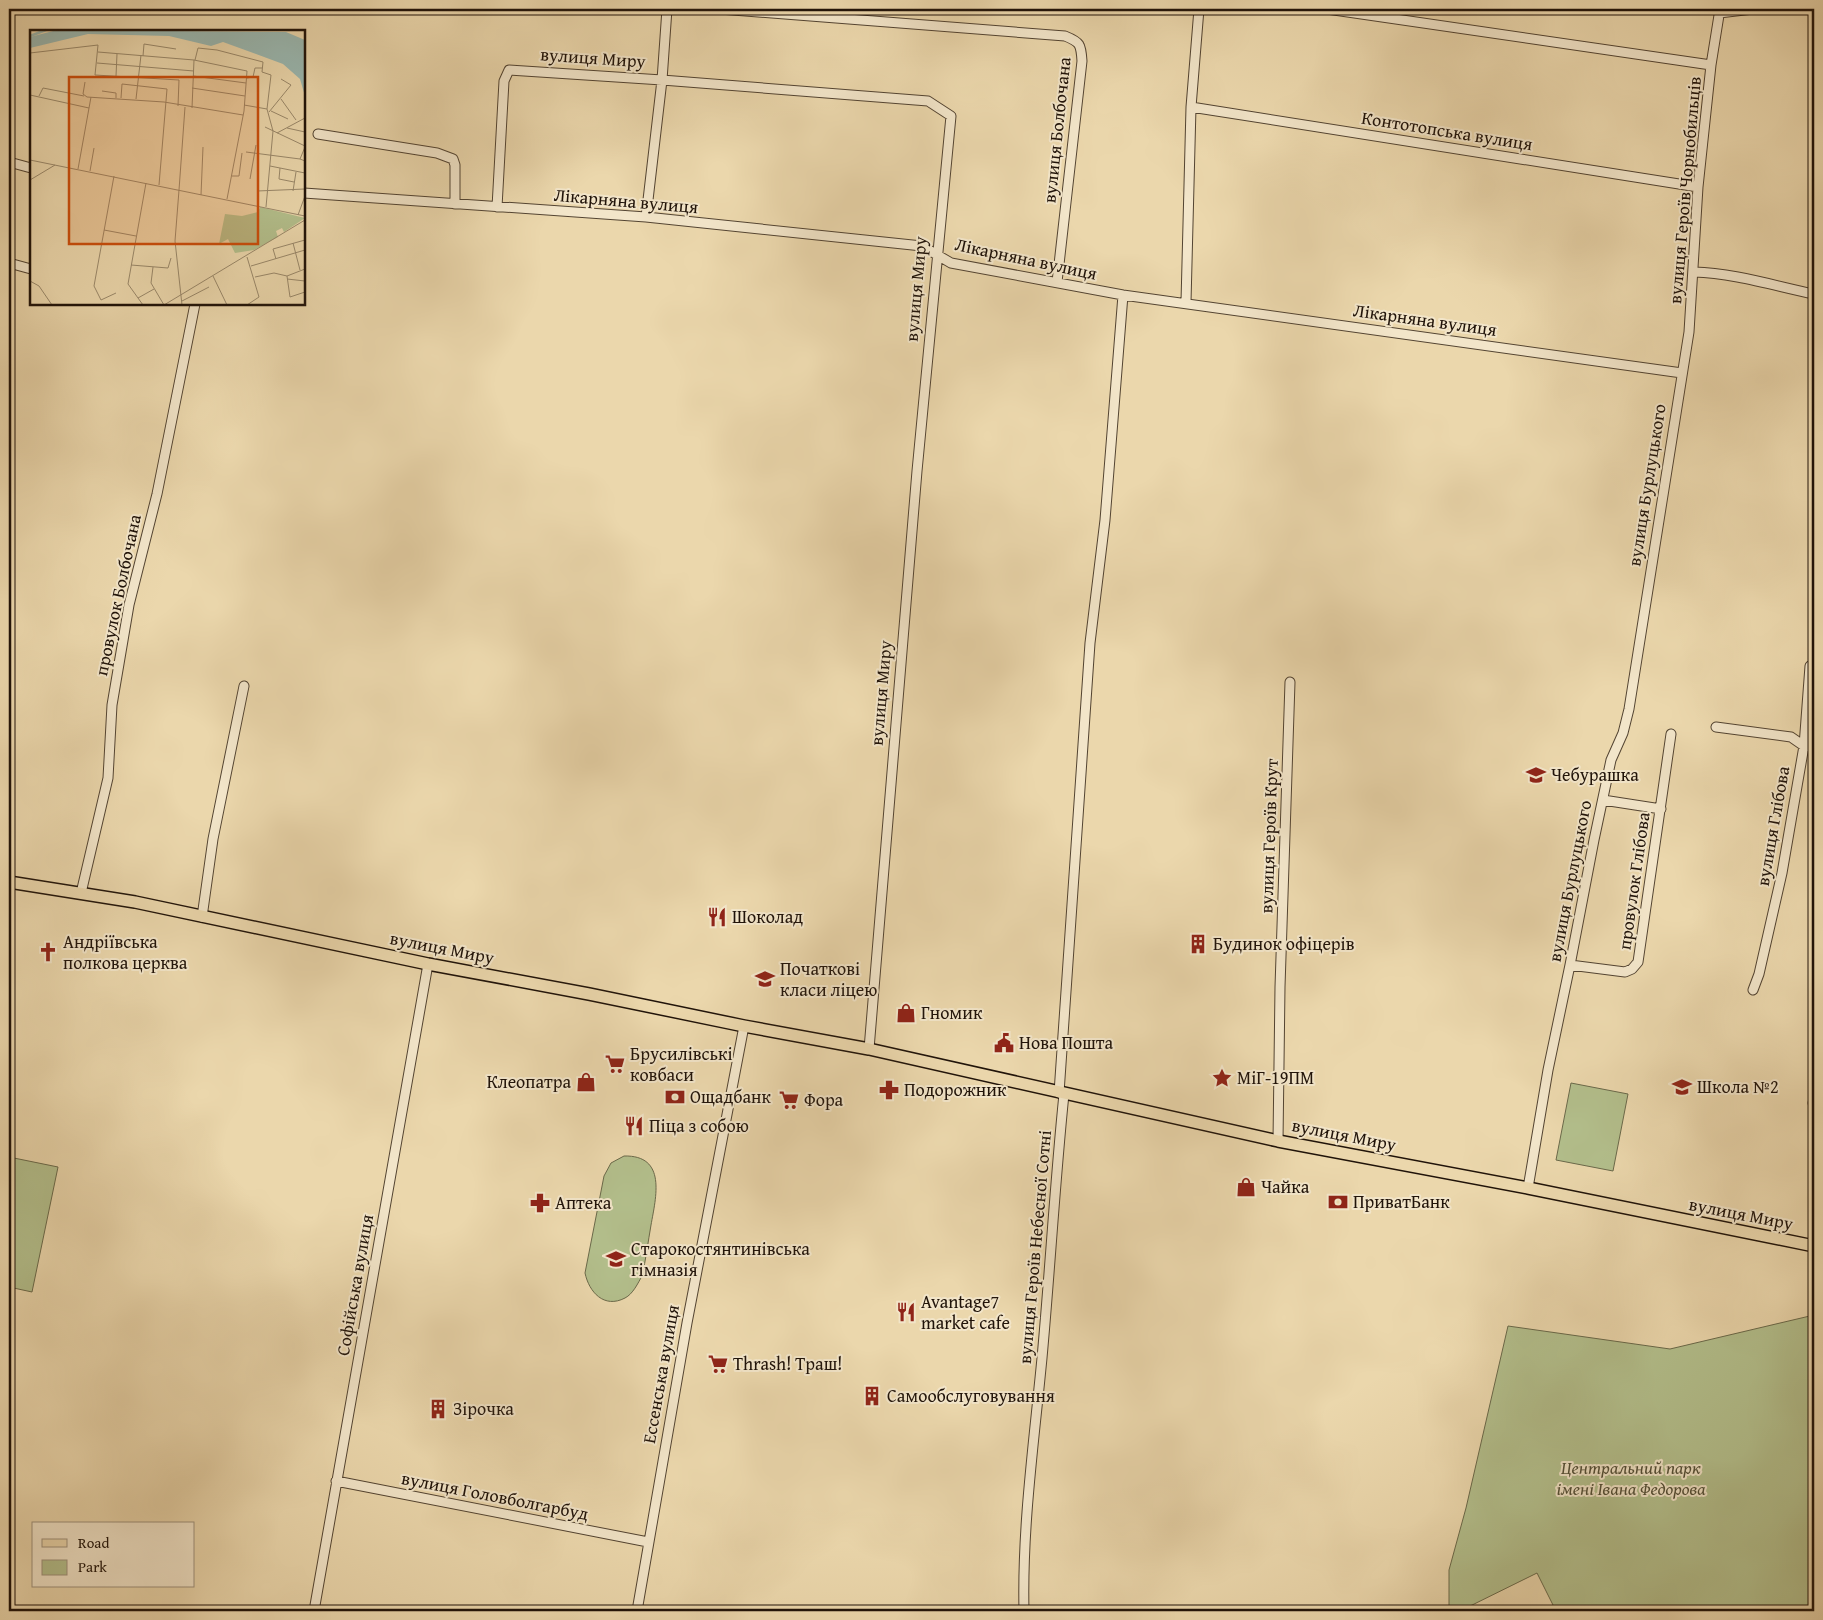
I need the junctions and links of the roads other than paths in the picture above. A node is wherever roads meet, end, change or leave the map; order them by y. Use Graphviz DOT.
graph roads {
  1 [pos="667,9"];
  2 [pos="720,9"];
  3 [pos="1199,9"];
  4 [pos="1328,9"];
  5 [pos="1754,9"];
  6 [pos="1720,11"];
  7 [pos="1711,65"];
  8 [pos="662,80"];
  9 [pos="1191,107"];
  10 [pos="318,134"];
  11 [pos="9,162"];
  12 [pos="30,168"];
  13 [pos="1698,187"];
  14 [pos="305,193"];
  15 [pos="455,204"];
  16 [pos="497,206"];
  17 [pos="646,217"];
  18 [pos="936,254"];
  19 [pos="9,263"];
  20 [pos="30,269"];
  21 [pos="1694,272"];
  22 [pos="1058,282"];
  23 [pos="1814,294"];
  24 [pos="1123,295"];
  25 [pos="1186,302"];
  26 [pos="192,305"];
  27 [pos="1682,373"];
  28 [pos="1810,666"];
  29 [pos="1290,682"];
  30 [pos="244,686"];
  31 [pos="1716,727"];
  32 [pos="1671,734"];
  33 [pos="1804,746"];
  34 [pos="1814,747"];
  35 [pos="1603,800"];
  36 [pos="1660,809"];
  37 [pos="9,882"];
  38 [pos="81,893"];
  39 [pos="202,916"];
  40 [pos="428,964"];
  41 [pos="1570,965"];
  42 [pos="1753,990"];
  43 [pos="744,1026"];
  44 [pos="869,1049"];
  45 [pos="1062,1093"];
  46 [pos="1278,1141"];
  47 [pos="1528,1188"];
  48 [pos="1814,1246"];
  49 [pos="336,1482"];
  50 [pos="648,1542"];
  51 [pos="314,1611"];
  52 [pos="637,1611"];
  53 [pos="1024,1611"];
  1 -- 8 [label="street"];
  2 -- 22 [label="street, вулиця Болбочана"];
  3 -- 9 [label="street"];
  4 -- 7 [label="street"];
  5 -- 6 [label="street"];
  6 -- 7 [label="street, вулиця Героїв Чорнобильців"];
  7 -- 13 [label="street, вулиця Героїв Чорнобильців"];
  8 -- 16 [label="street, вулиця Миру"];
  8 -- 17 [label="street"];
  8 -- 18 [label="street, вулиця Миру"];
  9 -- 13 [label="street, Контотопська вулиця"];
  9 -- 25 [label="street"];
  10 -- 15 [label="street"];
  11 -- 12 [label="street"];
  13 -- 21 [label="street, вулиця Героїв Чорнобильців"];
  14 -- 15 [label="street, Лікарняна вулиця"];
  15 -- 16 [label="street, Лікарняна вулиця"];
  16 -- 17 [label="street, Лікарняна вулиця"];
  17 -- 18 [label="street, Лікарняна вулиця"];
  18 -- 22 [label="street, Лікарняна вулиця"];
  18 -- 44 [label="street, вулиця Миру"];
  19 -- 20 [label="street"];
  21 -- 23 [label="street"];
  21 -- 27 [label="street, вулиця Героїв Чорнобильців"];
  22 -- 24 [label="street, Лікарняна вулиця"];
  24 -- 25 [label="street, Лікарняна вулиця"];
  24 -- 45 [label="street, вулиця Героїв Небесної Сотні"];
  25 -- 27 [label="street, Лікарняна вулиця"];
  26 -- 38 [label="street, провулок Болбочана"];
  27 -- 35 [label="street, вулиця Бурлуцького"];
  28 -- 33 [label="street, вулиця Глібова"];
  29 -- 46 [label="street, вулиця Героїв Крут"];
  30 -- 39 [label="street"];
  31 -- 33 [label="street"];
  32 -- 36 [label="street, провулок Глібова"];
  33 -- 34 [label="street"];
  33 -- 42 [label="street, вулиця Глібова"];
  35 -- 36 [label="street"];
  35 -- 41 [label="street, вулиця Бурлуцького"];
  36 -- 41 [label="street, провулок Глібова"];
  37 -- 38 [label="main road, вулиця Миру"];
  38 -- 39 [label="main road, вулиця Миру"];
  39 -- 40 [label="main road, вулиця Миру"];
  40 -- 43 [label="main road, вулиця Миру"];
  40 -- 49 [label="street, Софійська вулиця"];
  41 -- 47 [label="street, вулиця Бурлуцького"];
  43 -- 44 [label="main road, вулиця Миру"];
  43 -- 50 [label="street, Ессенська вулиця"];
  44 -- 45 [label="main road, вулиця Миру"];
  45 -- 46 [label="main road, вулиця Миру"];
  45 -- 53 [label="street, вулиця Героїв Небесної Сотні"];
  46 -- 47 [label="main road, вулиця Миру"];
  47 -- 48 [label="main road, вулиця Миру"];
  49 -- 50 [label="street, вулиця Головболгарбуд"];
  49 -- 51 [label="street, Софійська вулиця"];
  50 -- 52 [label="street, Ессенська вулиця"];
}
